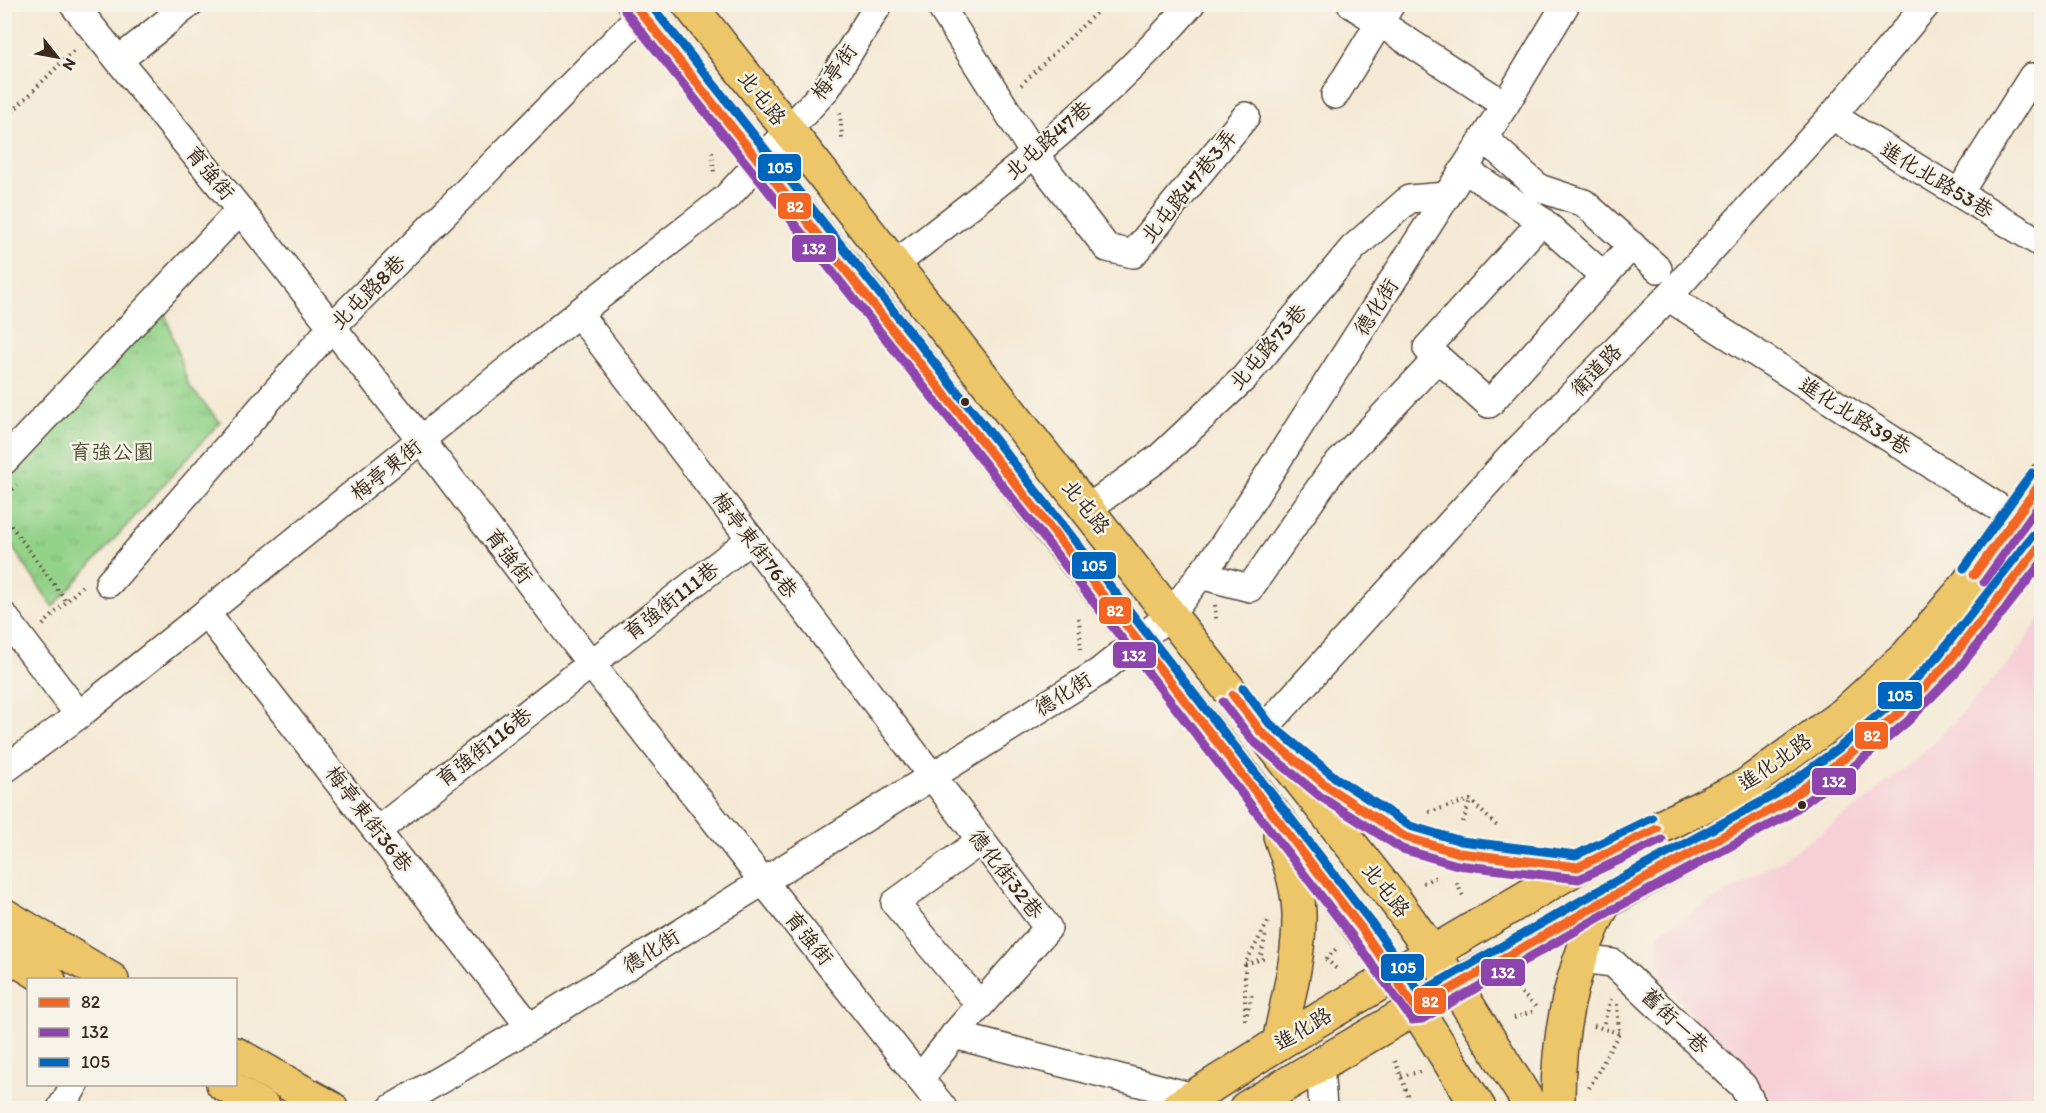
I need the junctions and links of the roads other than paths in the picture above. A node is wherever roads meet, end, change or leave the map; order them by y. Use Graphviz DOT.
graph roads {
  1 [pos="74,4"];
  2 [pos="189,4"];
  3 [pos="689,4"];
  4 [pos="879,4"];
  5 [pos="939,4"];
  6 [pos="1191,4"];
  7 [pos="1351,4"];
  8 [pos="1566,4"];
  9 [pos="1927,4"];
  10 [pos="638,9"];
  11 [pos="1384,14"];
  12 [pos="119,60"];
  13 [pos="2032,77"];
  14 [pos="1335,94"];
  15 [pos="1505,105"];
  16 [pos="1246,116"];
  17 [pos="1832,116"];
  18 [pos="787,131"];
  19 [pos="1484,138"];
  20 [pos="1035,155"];
  21 [pos="760,162"];
  22 [pos="1464,169"];
  23 [pos="1959,193"];
  24 [pos="1447,196"];
  25 [pos="240,210"];
  26 [pos="1542,221"];
  27 [pos="2042,244"];
  28 [pos="1632,245"];
  29 [pos="894,265"];
  30 [pos="1658,269"];
  31 [pos="1604,276"];
  32 [pos="1668,297"];
  33 [pos="578,313"];
  34 [pos="331,328"];
  35 [pos="1438,358"];
  36 [pos="422,441"];
  37 [pos="13,471"];
  38 [pos="2042,480"];
  39 [pos="1088,509"];
  40 [pos="2029,527"];
  41 [pos="751,539"];
  42 [pos="2042,542"];
  43 [pos="1200,575"];
  44 [pos="109,583"];
  45 [pos="206,614"];
  46 [pos="1170,615"];
  47 [pos="4,616"];
  48 [pos="1136,639"];
  49 [pos="591,664"];
  50 [pos="79,715"];
  51 [pos="1261,732"];
  52 [pos="4,770"];
  53 [pos="933,776"];
  54 [pos="1270,809"];
  55 [pos="378,830"];
  56 [pos="980,841"];
  57 [pos="1578,867"];
  58 [pos="763,881"];
  59 [pos="1606,900"];
  60 [pos="4,915"];
  61 [pos="1432,951"];
  62 [pos="4,952"];
  63 [pos="1580,959"];
  64 [pos="1394,974"];
  65 [pos="46,978"];
  66 [pos="109,978"];
  67 [pos="1455,985"];
  68 [pos="980,1005"];
  69 [pos="1416,1009"];
  70 [pos="530,1026"];
  71 [pos="954,1035"];
  72 [pos="1279,1043"];
  73 [pos="237,1055"];
  74 [pos="1320,1064"];
  75 [pos="920,1078"];
  76 [pos="74,1086"];
  77 [pos="226,1086"];
  78 [pos="1185,1103"];
  79 [pos="61,1108"];
  80 [pos="264,1108"];
  81 [pos="331,1108"];
  82 [pos="392,1108"];
  83 [pos="943,1108"];
  84 [pos="1246,1108"];
  85 [pos="1323,1108"];
  86 [pos="1479,1108"];
  87 [pos="1532,1108"];
  88 [pos="1558,1108"];
  89 [pos="1754,1108"];
  1 -- 12 [label="street, 育強街"];
  2 -- 12 [label="street"];
  3 -- 18 [label="main road, 北屯路"];
  4 -- 18 [label="street, 梅亭街"];
  5 -- 20 [label="street"];
  6 -- 20 [label="street, 北屯路47巷"];
  7 -- 11 [label="street"];
  8 -- 15 [label="street, 德化街"];
  9 -- 17 [label="street, 衛道路"];
  10 -- 21 [label="main road, 北屯路"];
  10 -- 34 [label="street, 北屯路8巷"];
  11 -- 14 [label="street"];
  11 -- 15 [label="street"];
  12 -- 25 [label="street, 育強街"];
  13 -- 23 [label="street"];
  15 -- 19 [label="street, 德化街"];
  16 -- 20 [label="street, 北屯路47巷3弄"];
  17 -- 23 [label="street, 進化北路53巷"];
  17 -- 32 [label="street, 衛道路"];
  18 -- 21 [label="street, 梅亭街"];
  18 -- 29 [label="main road, 北屯路"];
  19 -- 22 [label="street, 德化街"];
  19 -- 28 [label="street"];
  20 -- 29 [label="street, 北屯路47巷"];
  21 -- 33 [label="street, 梅亭東街"];
  21 -- 48 [label="main road, 北屯路"];
  22 -- 24 [label="street, 德化街"];
  22 -- 26 [label="street"];
  23 -- 27 [label="street, 進化北路53巷"];
  24 -- 39 [label="street, 北屯路73巷"];
  24 -- 43 [label="street, 德化街"];
  25 -- 34 [label="street, 育強街"];
  25 -- 37 [label="street"];
  26 -- 31 [label="street"];
  26 -- 35 [label="street"];
  28 -- 30 [label="street"];
  28 -- 31 [label="street"];
  29 -- 39 [label="main road, 北屯路"];
  31 -- 35 [label="street"];
  32 -- 40 [label="street, 進化北路39巷"];
  32 -- 51 [label="street, 衛道路"];
  33 -- 36 [label="street, 梅亭東街"];
  33 -- 41 [label="street, 梅亭東街76巷"];
  34 -- 36 [label="street, 育強街"];
  34 -- 44 [label="street, 北屯路8巷"];
  35 -- 43 [label="street"];
  36 -- 45 [label="street, 梅亭東街"];
  36 -- 49 [label="street, 育強街"];
  38 -- 40 [label="main road, 進化北路"];
  39 -- 46 [label="main road, 北屯路"];
  40 -- 57 [label="main road, 進化北路"];
  41 -- 49 [label="street, 育強街111巷"];
  41 -- 53 [label="street, 梅亭東街76巷"];
  42 -- 59 [label="main road, 進化北路"];
  43 -- 46 [label="street, 德化街"];
  45 -- 50 [label="street, 梅亭東街"];
  45 -- 55 [label="street, 梅亭東街36巷"];
  46 -- 48 [label="street, 德化街"];
  46 -- 51 [label="main road, 北屯路"];
  47 -- 50 [label="street"];
  48 -- 53 [label="street, 德化街"];
  48 -- 54 [label="main road, 北屯路"];
  49 -- 55 [label="street, 育強街116巷"];
  49 -- 58 [label="street, 育強街"];
  50 -- 52 [label="street, 梅亭東街"];
  51 -- 57 [label="main road"];
  51 -- 61 [label="main road, 北屯路"];
  53 -- 56 [label="street, 德化街32巷"];
  53 -- 58 [label="street, 德化街"];
  54 -- 64 [label="main road, 北屯路"];
  54 -- 72 [label="main road"];
  55 -- 70 [label="street, 梅亭東街36巷"];
  56 -- 68 [label="street, 德化街32巷"];
  56 -- 68 [label="street"];
  57 -- 61 [label="main road, 進化北路"];
  58 -- 70 [label="street, 德化街"];
  58 -- 75 [label="street, 育強街"];
  59 -- 63 [label="main road"];
  59 -- 67 [label="main road, 進化北路"];
  60 -- 66 [label="main road"];
  61 -- 64 [label="main road, 進化路"];
  61 -- 67 [label="main road, 北屯路"];
  62 -- 65 [label="main road"];
  63 -- 88 [label="main road"];
  63 -- 89 [label="street, 舊街一巷"];
  64 -- 69 [label="main road, 北屯路"];
  64 -- 72 [label="main road, 進化路"];
  67 -- 69 [label="main road, 進化路"];
  67 -- 87 [label="main road, 北屯路"];
  68 -- 71 [label="street, 德化街32巷"];
  69 -- 74 [label="main road, 進化路"];
  69 -- 86 [label="main road, 北屯路"];
  70 -- 82 [label="street, 德化街"];
  71 -- 75 [label="street, 德化街32巷"];
  71 -- 78 [label="street"];
  72 -- 78 [label="main road, 進化路"];
  73 -- 81 [label="main road"];
  74 -- 84 [label="main road, 進化路"];
  74 -- 85 [label="street"];
  75 -- 83 [label="street, 育強街"];
  76 -- 79 [label="street"];
  77 -- 80 [label="main road"];
}
